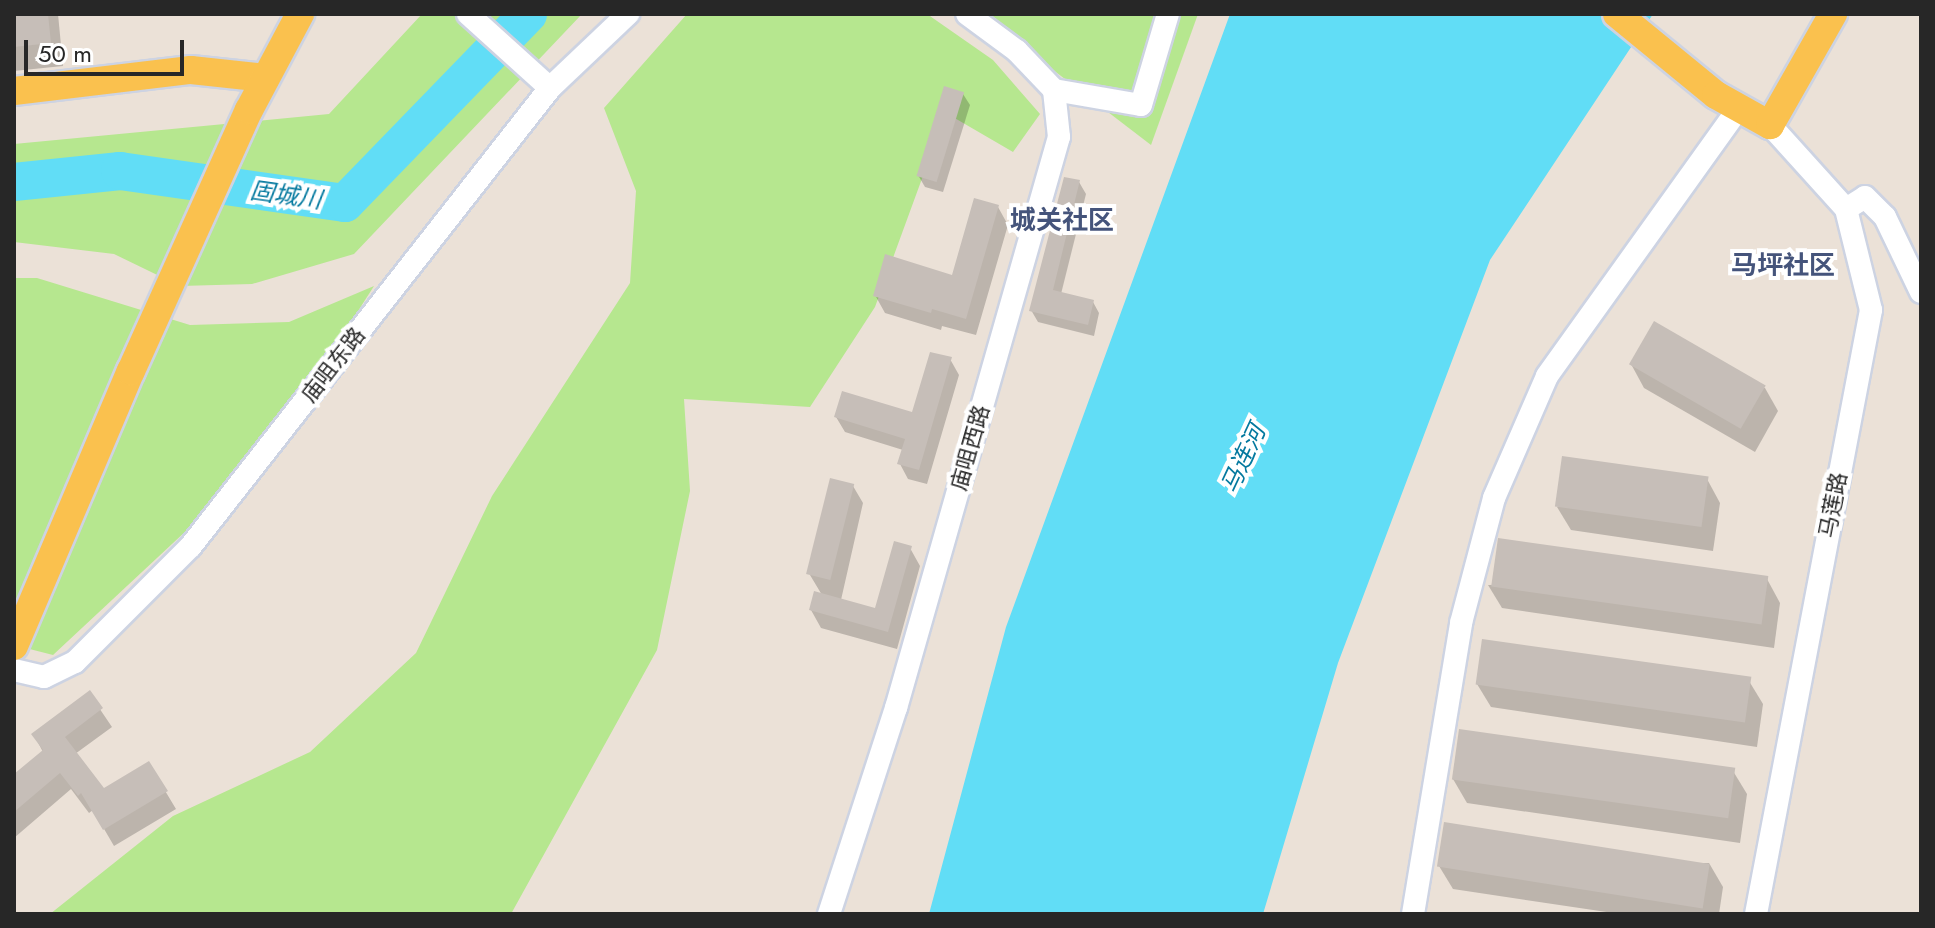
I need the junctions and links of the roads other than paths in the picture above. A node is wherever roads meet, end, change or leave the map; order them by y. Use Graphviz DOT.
graph roads {
  1 [pos="300,14"];
  2 [pos="468,14"];
  3 [pos="628,14"];
  4 [pos="967,14"];
  5 [pos="1168,14"];
  6 [pos="1617,14"];
  7 [pos="1833,14"];
  8 [pos="266,78"];
  9 [pos="550,88"];
  10 [pos="1054,90"];
  11 [pos="14,91"];
  12 [pos="1728,101"];
  13 [pos="1770,125"];
  14 [pos="1846,209"];
  15 [pos="1921,292"];
  16 [pos="14,646"];
  17 [pos="14,670"];
  18 [pos="829,914"];
  19 [pos="1413,914"];
  20 [pos="1756,914"];
  1 -- 8 [label="main road"];
  2 -- 9 [label="street"];
  3 -- 9 [label="street, 庙咀东路"];
  4 -- 10 [label="street"];
  5 -- 10 [label="street"];
  6 -- 12 [label="main road"];
  7 -- 13 [label="main road"];
  8 -- 11 [label="main road"];
  8 -- 16 [label="main road"];
  9 -- 17 [label="street, 庙咀东路"];
  10 -- 18 [label="street, 庙咀西路"];
  12 -- 13 [label="main road"];
  12 -- 19 [label="street"];
  13 -- 14 [label="street, 马莲路"];
  14 -- 15 [label="street"];
  14 -- 20 [label="street, 马莲路"];
}
